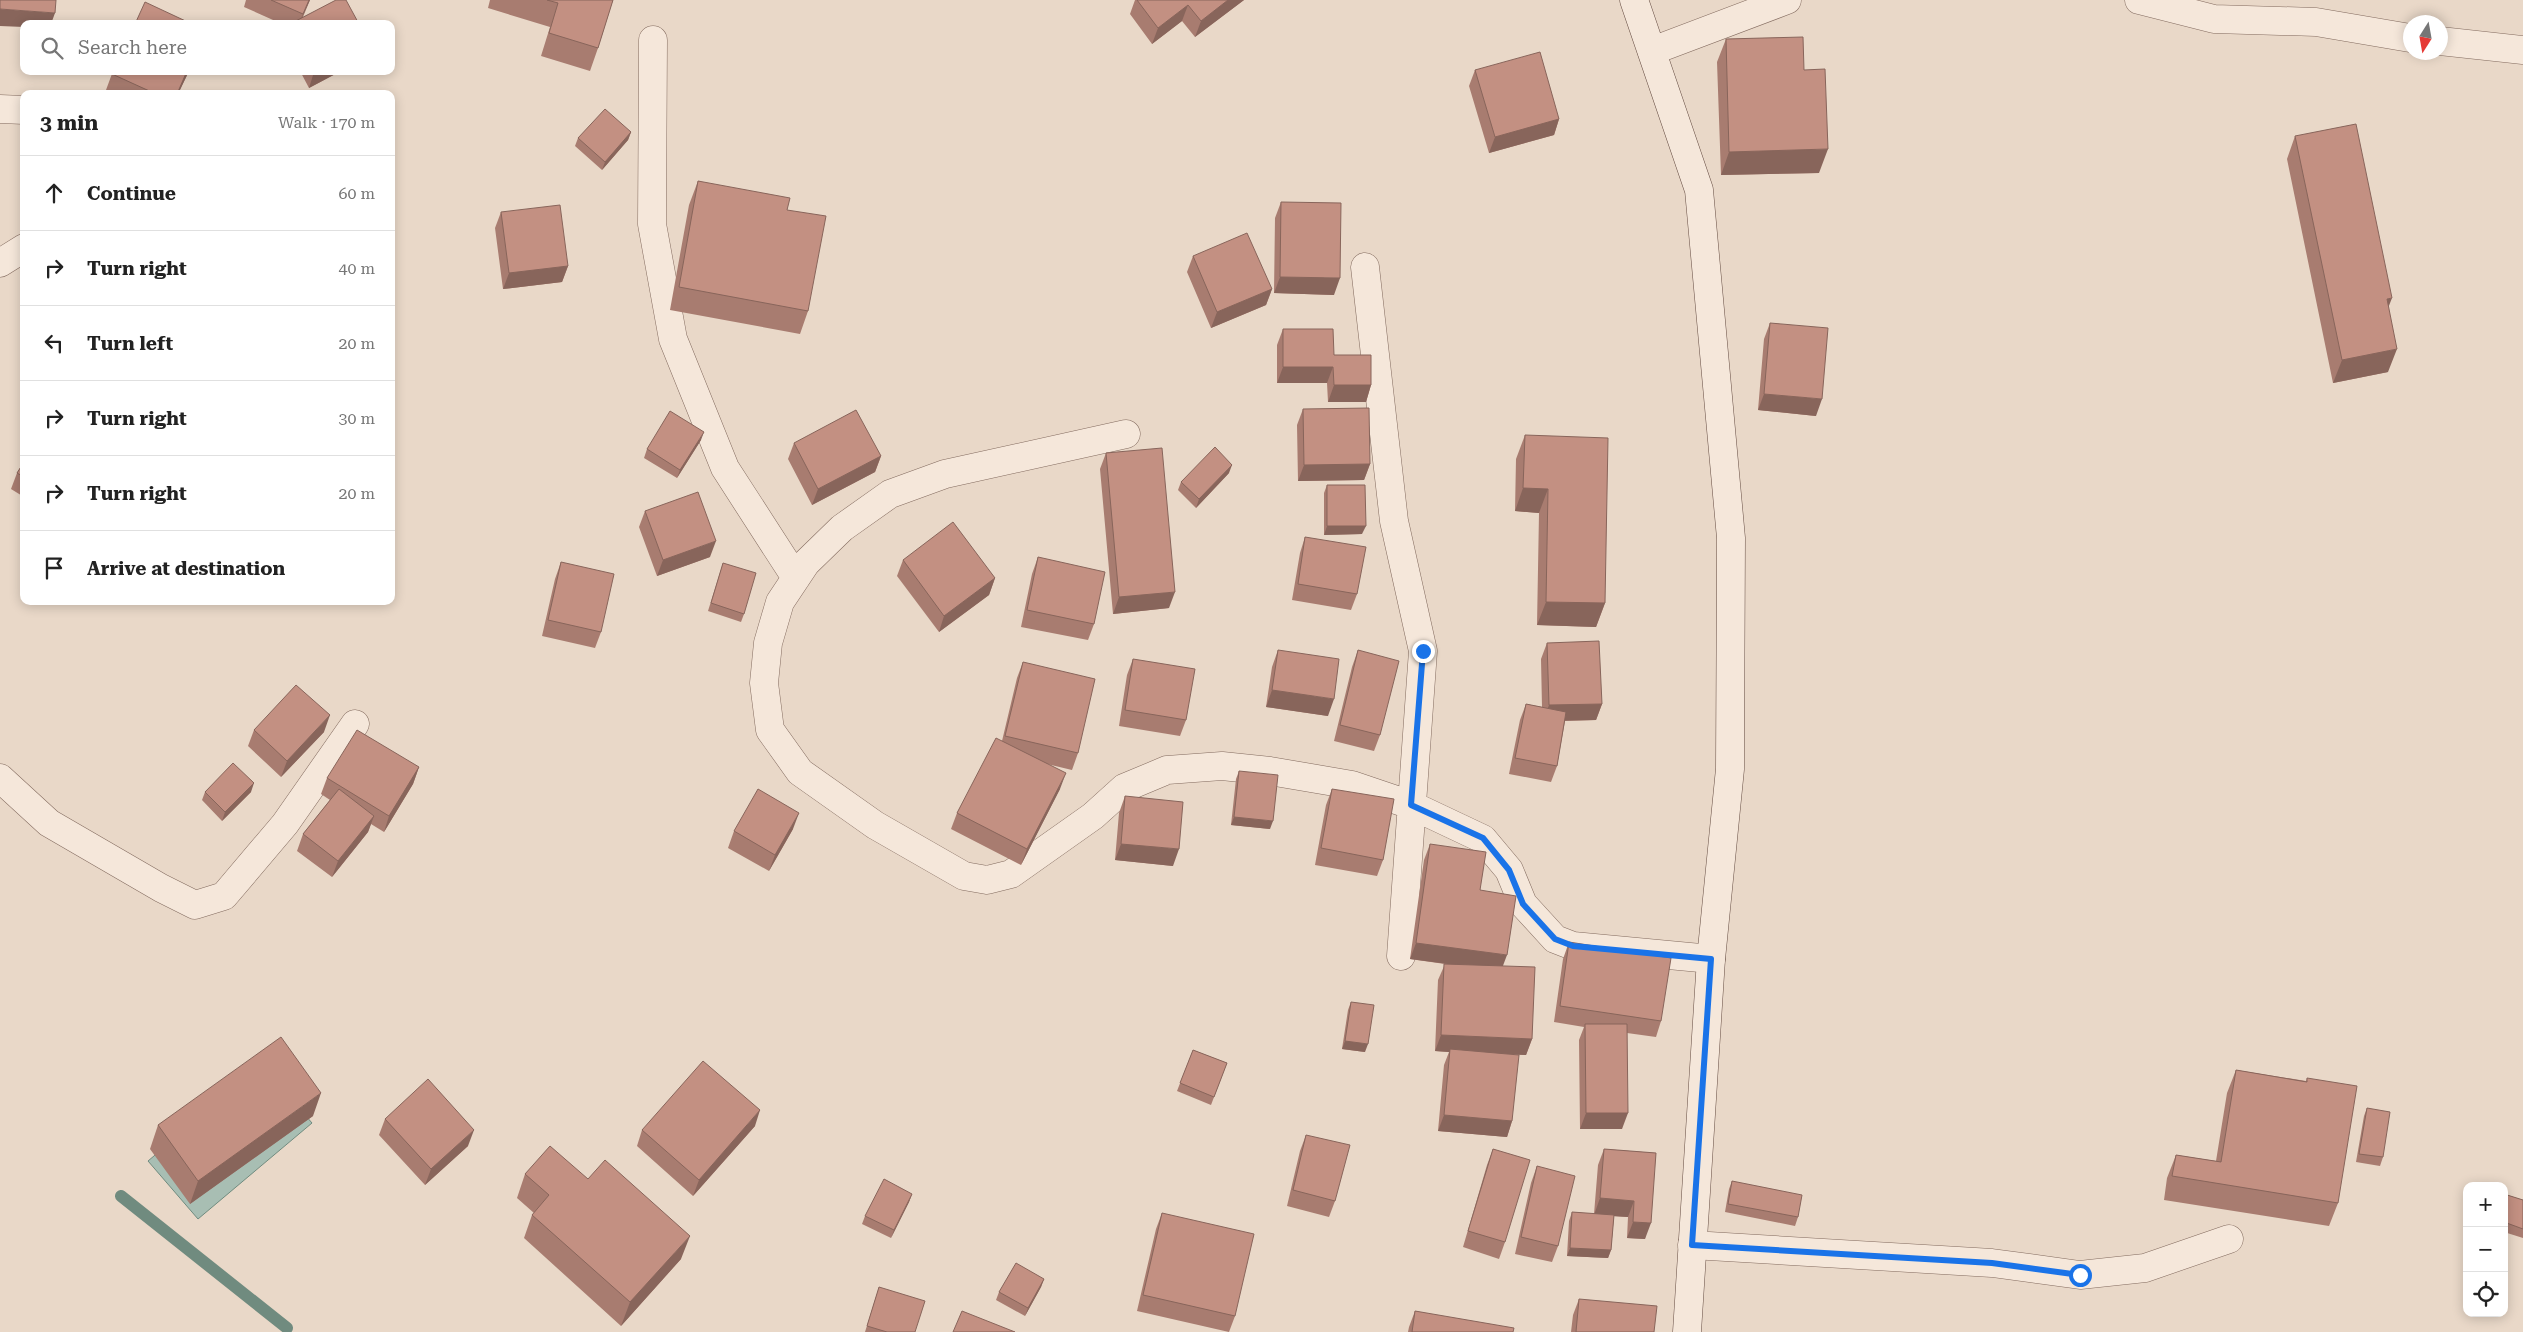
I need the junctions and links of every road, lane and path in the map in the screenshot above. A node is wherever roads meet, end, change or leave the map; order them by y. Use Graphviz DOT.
graph roads {
  1 [pos="1634,0"];
  2 [pos="1787,0"];
  3 [pos="2138,0"];
  4 [pos="2263,10"];
  5 [pos="2403,37"];
  6 [pos="653,40"];
  7 [pos="2448,42"];
  8 [pos="2523,50"];
  9 [pos="1652,51"];
  10 [pos="0,109"];
  11 [pos="20,110"];
  12 [pos="20,250"];
  13 [pos="0,263"];
  14 [pos="1365,267"];
  15 [pos="1126,434"];
  16 [pos="796,578"];
  17 [pos="355,724"];
  18 [pos="0,778"];
  19 [pos="1411,805"];
  20 [pos="1401,956"];
  21 [pos="1711,959"];
  22 [pos="2228,1239"];
  23 [pos="1692,1245"];
  24 [pos="1687,1332"];
  1 -- 9 [label="street"];
  2 -- 9 [label="street"];
  3 -- 4 [label="street"];
  4 -- 5 [label="street"];
  6 -- 16 [label="street"];
  7 -- 8 [label="street"];
  9 -- 21 [label="street"];
  10 -- 11 [label="street"];
  12 -- 13 [label="street"];
  14 -- 19 [label="street"];
  15 -- 16 [label="street"];
  16 -- 19 [label="street"];
  17 -- 18 [label="street"];
  19 -- 20 [label="street"];
  19 -- 21 [label="street"];
  21 -- 23 [label="street"];
  22 -- 23 [label="street"];
  23 -- 24 [label="street"];
}
